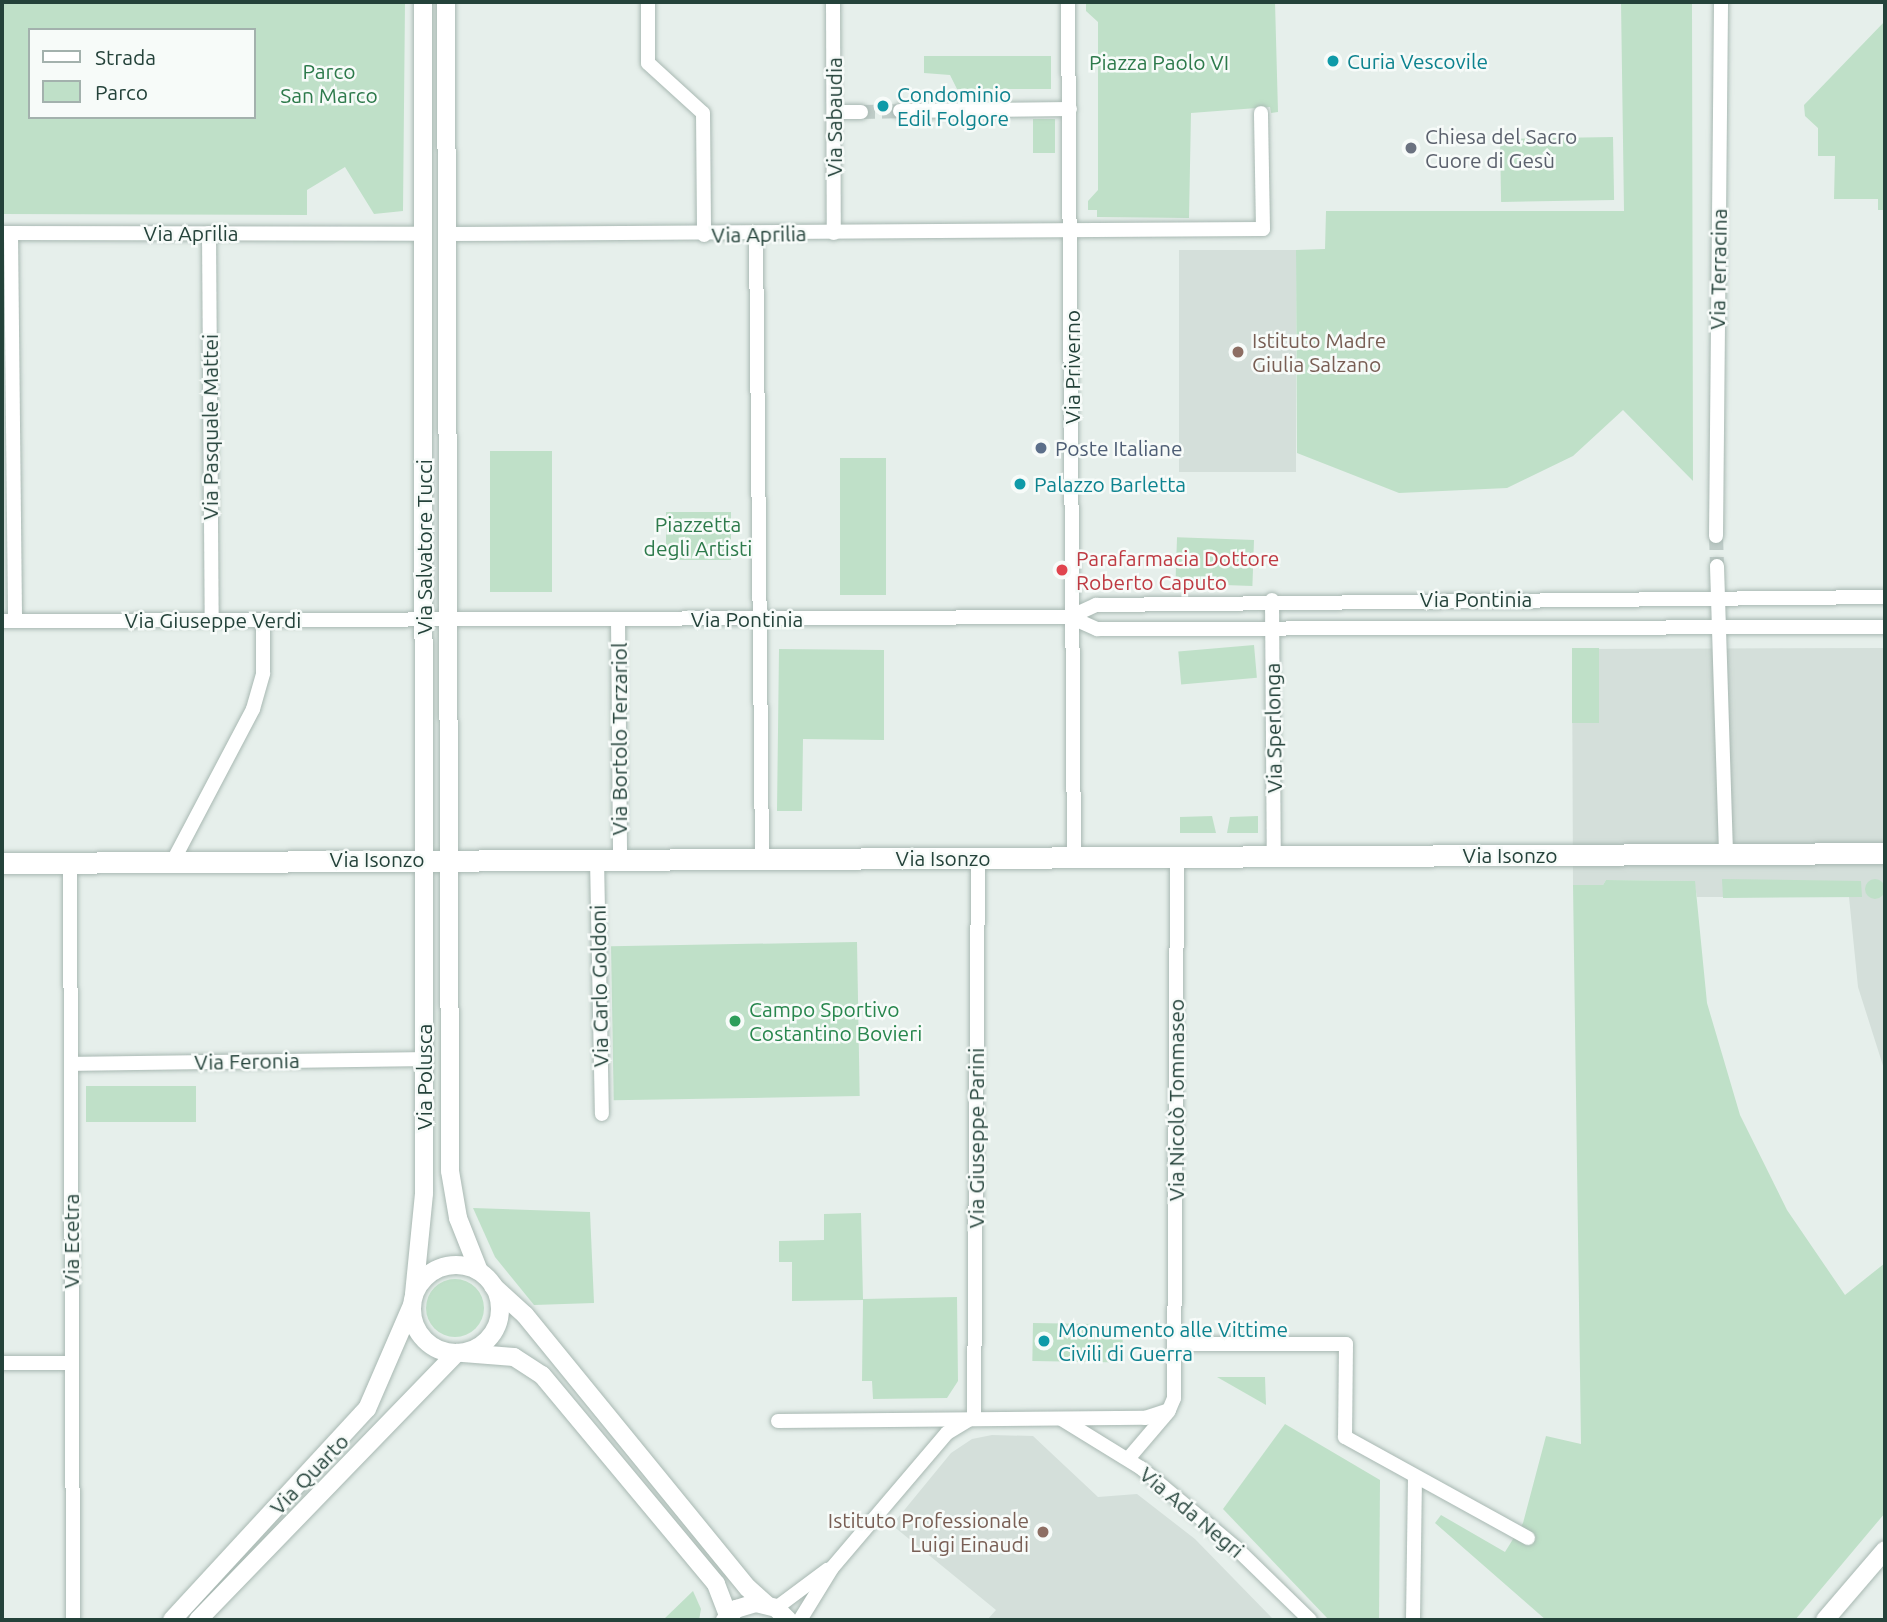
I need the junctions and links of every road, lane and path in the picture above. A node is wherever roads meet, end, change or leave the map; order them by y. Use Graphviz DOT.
graph roads {
  1 [pos="423,2"];
  2 [pos="446,2"];
  3 [pos="648,2"];
  4 [pos="833,2"];
  5 [pos="1068,2"];
  6 [pos="1721,2"];
  7 [pos="1070,110"];
  8 [pos="900,111"];
  9 [pos="834,112"];
  10 [pos="861,112"];
  11 [pos="1261,113"];
  12 [pos="1072,229"];
  13 [pos="6,233"];
  14 [pos="209,233"];
  15 [pos="834,233"];
  16 [pos="423,234"];
  17 [pos="447,234"];
  18 [pos="704,235"];
  19 [pos="756,235"];
  20 [pos="1716,536"];
  21 [pos="1717,566"];
  22 [pos="1885,597"];
  23 [pos="1716,598"];
  24 [pos="1272,600"];
  25 [pos="1070,617"];
  26 [pos="425,619"];
  27 [pos="447,619"];
  28 [pos="212,620"];
  29 [pos="263,620"];
  30 [pos="618,620"];
  31 [pos="760,620"];
  32 [pos="8,621"];
  33 [pos="1885,627"];
  34 [pos="1272,629"];
  35 [pos="1717,629"];
  36 [pos="1885,853"];
  37 [pos="1726,854"];
  38 [pos="1177,856"];
  39 [pos="1274,856"];
  40 [pos="620,858"];
  41 [pos="762,858"];
  42 [pos="978,858"];
  43 [pos="1074,858"];
  44 [pos="424,859"];
  45 [pos="447,859"];
  46 [pos="597,859"];
  47 [pos="173,861"];
  48 [pos="70,862"];
  49 [pos="2,863"];
  50 [pos="423,1059"];
  51 [pos="71,1064"];
  52 [pos="601,1114"];
  53 [pos="479,1271"];
  54 [pos="493,1286"];
  55 [pos="413,1300"];
  56 [pos="1174,1344"];
  57 [pos="460,1353"];
  58 [pos="2,1363"];
  59 [pos="72,1363"];
  60 [pos="1169,1410"];
  61 [pos="974,1418"];
  62 [pos="1062,1419"];
  63 [pos="778,1421"];
  64 [pos="1128,1459"];
  65 [pos="1415,1479"];
  66 [pos="1528,1538"];
  67 [pos="1884,1554"];
  68 [pos="832,1567"];
  69 [pos="777,1611"];
  70 [pos="726,1618"];
  71 [pos="73,1620"];
  72 [pos="172,1620"];
  73 [pos="198,1620"];
  74 [pos="800,1620"];
  75 [pos="1310,1620"];
  76 [pos="1413,1620"];
  77 [pos="1825,1620"];
  1 -- 16 [label="street, Via Salvatore Tucci"];
  2 -- 17 [label="street, Via Salvatore Tucci"];
  3 -- 18 [label="street"];
  4 -- 9 [label="street, Via Sabaudia"];
  5 -- 7 [label="street, Via Priverno"];
  6 -- 20 [label="street, Via Terracina"];
  7 -- 8 [label="street"];
  7 -- 12 [label="street, Via Priverno"];
  9 -- 10 [label="street"];
  9 -- 15 [label="street, Via Sabaudia"];
  11 -- 12 [label="street"];
  12 -- 15 [label="street, Via Aprilia"];
  12 -- 25 [label="street, Via Priverno"];
  13 -- 14 [label="street, Via Aprilia"];
  13 -- 32 [label="street"];
  14 -- 16 [label="street, Via Aprilia"];
  14 -- 28 [label="street, Via Pasquale Mattei"];
  15 -- 19 [label="street, Via Aprilia"];
  16 -- 17 [label="street"];
  16 -- 26 [label="street, Via Salvatore Tucci"];
  17 -- 18 [label="street, Via Aprilia"];
  17 -- 27 [label="street, Via Salvatore Tucci"];
  18 -- 19 [label="street, Via Aprilia"];
  19 -- 31 [label="street"];
  21 -- 23 [label="street"];
  22 -- 23 [label="street, Via Pontinia"];
  23 -- 24 [label="street, Via Pontinia"];
  23 -- 35 [label="street"];
  24 -- 25 [label="street, Via Pontinia"];
  24 -- 34 [label="street, Via Sperlonga"];
  25 -- 31 [label="street, Via Pontinia"];
  25 -- 34 [label="street, Via Pontinia"];
  25 -- 43 [label="street, Via Priverno"];
  26 -- 27 [label="street, Via Pontinia"];
  26 -- 29 [label="street, Via Giuseppe Verdi"];
  26 -- 44 [label="street, Via Salvatore Tucci"];
  27 -- 30 [label="street, Via Pontinia"];
  27 -- 45 [label="street, Via Salvatore Tucci"];
  28 -- 29 [label="street, Via Giuseppe Verdi"];
  28 -- 32 [label="street, Via Giuseppe Verdi"];
  29 -- 47 [label="street"];
  30 -- 31 [label="street, Via Pontinia"];
  30 -- 40 [label="street, Via Bortolo Terzariol"];
  31 -- 41 [label="street"];
  33 -- 35 [label="street, Via Pontinia"];
  34 -- 35 [label="street, Via Pontinia"];
  34 -- 39 [label="street, Via Sperlonga"];
  35 -- 37 [label="street"];
  36 -- 37 [label="main road, Via Isonzo"];
  37 -- 39 [label="main road, Via Isonzo"];
  38 -- 39 [label="main road, Via Isonzo"];
  38 -- 43 [label="main road, Via Isonzo"];
  38 -- 56 [label="street, Via Nicolò Tommaseo"];
  40 -- 41 [label="main road, Via Isonzo"];
  40 -- 46 [label="main road, Via Isonzo"];
  41 -- 42 [label="main road, Via Isonzo"];
  42 -- 43 [label="main road, Via Isonzo"];
  42 -- 61 [label="street, Via Giuseppe Parini"];
  44 -- 45 [label="main road, Via Isonzo"];
  44 -- 47 [label="main road, Via Isonzo"];
  44 -- 50 [label="street, Via Polusca"];
  45 -- 46 [label="main road, Via Isonzo"];
  45 -- 53 [label="street, Via Polusca"];
  46 -- 52 [label="street, Via Carlo Goldoni"];
  47 -- 48 [label="main road, Via Isonzo"];
  48 -- 49 [label="main road, Via Isonzo"];
  48 -- 51 [label="street, Via Ecetra"];
  50 -- 51 [label="street, Via Feronia"];
  50 -- 55 [label="street, Via Polusca"];
  51 -- 59 [label="street, Via Ecetra"];
  53 -- 54 [label="street"];
  53 -- 55 [label="street"];
  54 -- 57 [label="street"];
  54 -- 69 [label="street"];
  55 -- 57 [label="street"];
  55 -- 72 [label="street, Via Quarto"];
  56 -- 60 [label="street, Via Nicolò Tommaseo"];
  56 -- 65 [label="street"];
  57 -- 70 [label="street"];
  57 -- 73 [label="street, Via Quarto"];
  58 -- 59 [label="street"];
  59 -- 71 [label="street, Via Ecetra"];
  60 -- 62 [label="street"];
  60 -- 64 [label="street"];
  61 -- 62 [label="street"];
  61 -- 63 [label="street"];
  61 -- 68 [label="street"];
  62 -- 64 [label="street, Via Ada Negri"];
  64 -- 75 [label="street, Via Ada Negri"];
  65 -- 66 [label="street"];
  65 -- 76 [label="street"];
  67 -- 77 [label="street"];
  68 -- 69 [label="street"];
  68 -- 74 [label="street"];
  69 -- 70 [label="street"];
}
